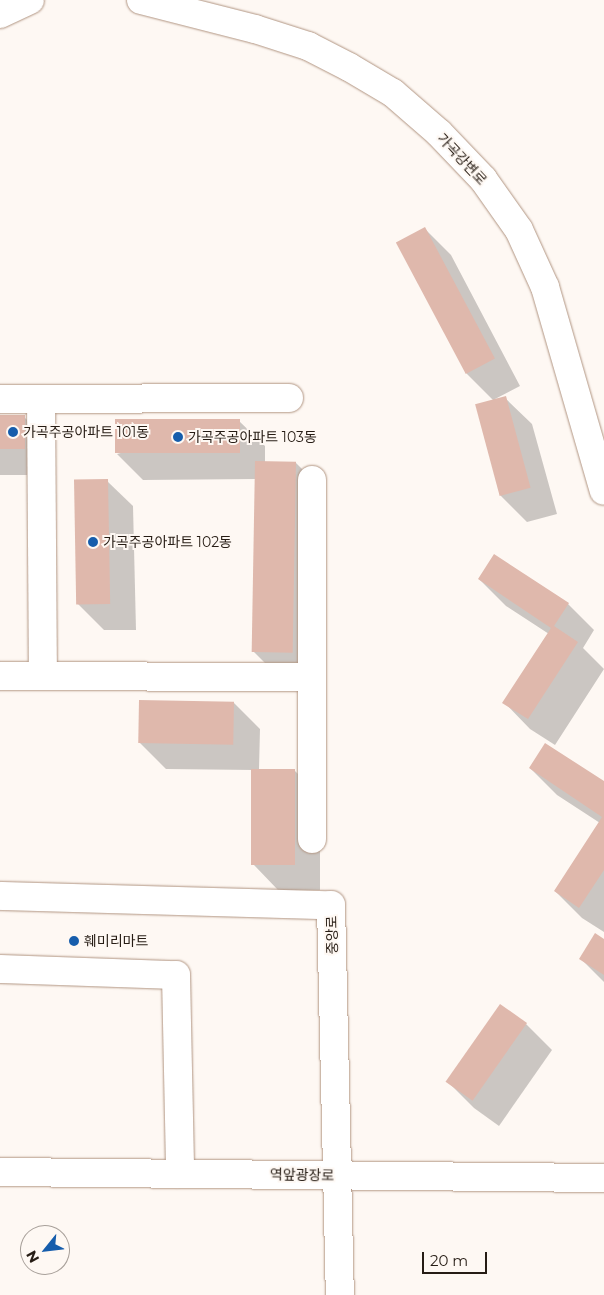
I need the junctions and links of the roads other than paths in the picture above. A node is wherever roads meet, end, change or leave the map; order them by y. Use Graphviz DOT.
graph roads {
  1 [pos="30,0"];
  2 [pos="141,0"];
  3 [pos="0,14"];
  4 [pos="289,398"];
  5 [pos="0,399"];
  6 [pos="41,399"];
  7 [pos="312,480"];
  8 [pos="604,491"];
  9 [pos="0,676"];
  10 [pos="43,676"];
  11 [pos="312,677"];
  12 [pos="312,838"];
  13 [pos="0,896"];
  14 [pos="0,969"];
  15 [pos="0,1172"];
  16 [pos="180,1174"];
  17 [pos="338,1176"];
  18 [pos="604,1178"];
  19 [pos="340,1295"];
  1 -- 3 [label="main road"];
  2 -- 8 [label="main road, 가곡강변로"];
  4 -- 6 [label="main road"];
  5 -- 6 [label="main road"];
  6 -- 10 [label="main road"];
  7 -- 11 [label="main road"];
  9 -- 10 [label="main road"];
  10 -- 11 [label="main road"];
  11 -- 12 [label="main road"];
  13 -- 17 [label="main road, 중앙로"];
  14 -- 16 [label="main road"];
  15 -- 16 [label="main road, 역앞광장로"];
  16 -- 17 [label="main road, 역앞광장로"];
  17 -- 18 [label="main road, 역앞광장로"];
  17 -- 19 [label="main road, 중앙로"];
}
